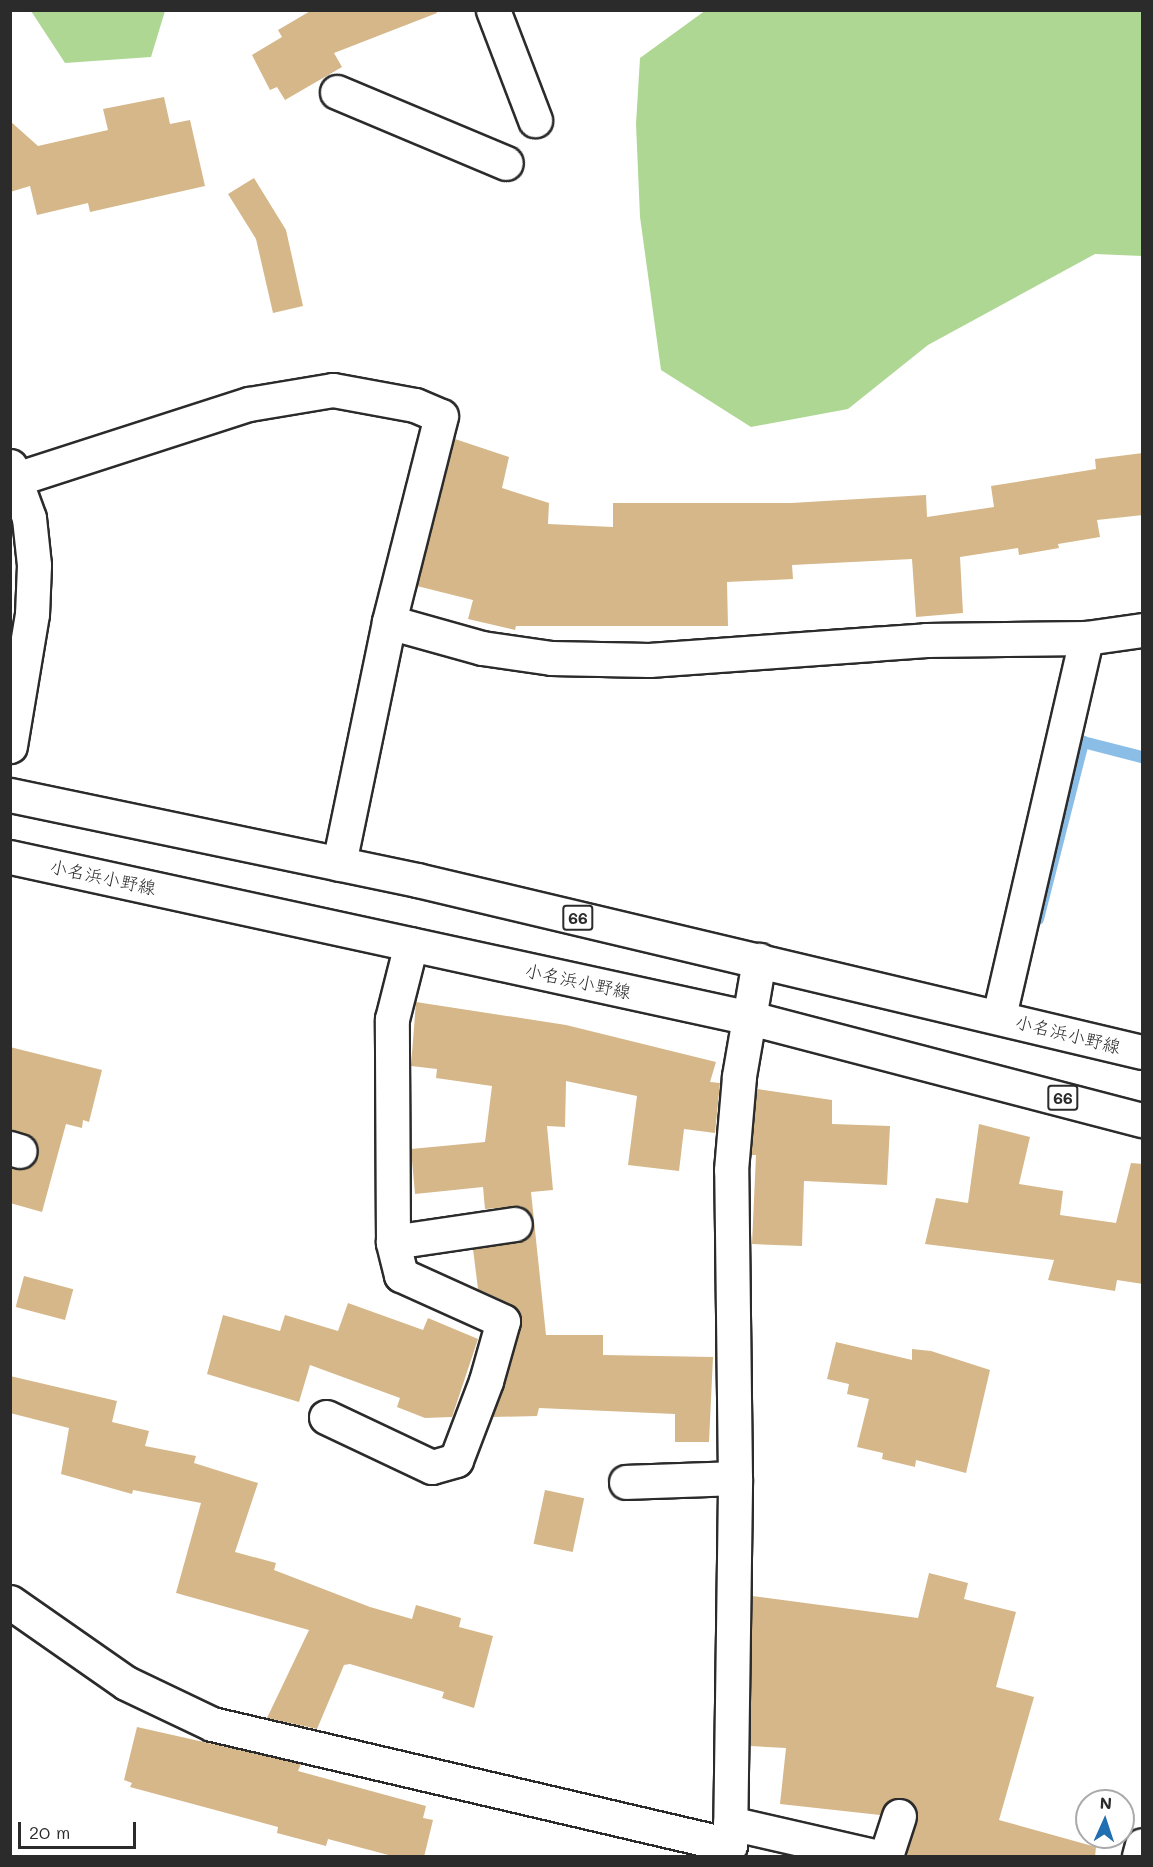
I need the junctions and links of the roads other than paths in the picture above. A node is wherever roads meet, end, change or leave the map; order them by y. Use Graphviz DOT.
graph roads {
  1 [pos="494,10"];
  2 [pos="337,92"];
  3 [pos="535,120"];
  4 [pos="506,163"];
  5 [pos="13,475"];
  6 [pos="389,622"];
  7 [pos="1143,630"];
  8 [pos="1086,638"];
  9 [pos="10,746"];
  10 [pos="10,795"];
  11 [pos="10,857"];
  12 [pos="339,864"];
  13 [pos="411,944"];
  14 [pos="759,960"];
  15 [pos="999,1016"];
  16 [pos="750,1018"];
  17 [pos="1143,1052"];
  18 [pos="1143,1119"];
  19 [pos="515,1224"];
  20 [pos="393,1242"];
  21 [pos="326,1417"];
  22 [pos="735,1478"];
  23 [pos="626,1482"];
  24 [pos="10,1602"];
  25 [pos="899,1816"];
  26 [pos="730,1823"];
  27 [pos="1143,1845"];
  28 [pos="874,1857"];
  29 [pos="886,1857"];
  30 [pos="1139,1857"];
  1 -- 3 [label="street"];
  2 -- 4 [label="street"];
  5 -- 6 [label="street"];
  5 -- 9 [label="street"];
  6 -- 8 [label="street"];
  6 -- 12 [label="street"];
  7 -- 8 [label="street"];
  8 -- 15 [label="street"];
  10 -- 12 [label="street, 小名浜小野線 / 66"];
  11 -- 13 [label="street, 小名浜小野線 / 66"];
  12 -- 14 [label="street, 小名浜小野線 / 66"];
  13 -- 16 [label="street, 小名浜小野線 / 66"];
  13 -- 20 [label="street"];
  14 -- 15 [label="street, 小名浜小野線 / 66"];
  14 -- 16 [label="street"];
  15 -- 17 [label="street, 小名浜小野線 / 66"];
  16 -- 18 [label="street, 小名浜小野線 / 66"];
  16 -- 22 [label="street"];
  19 -- 20 [label="street"];
  20 -- 21 [label="street"];
  22 -- 23 [label="street"];
  22 -- 26 [label="street"];
  24 -- 26 [label="street"];
  25 -- 29 [label="street"];
  26 -- 28 [label="street"];
  27 -- 30 [label="street"];
}
